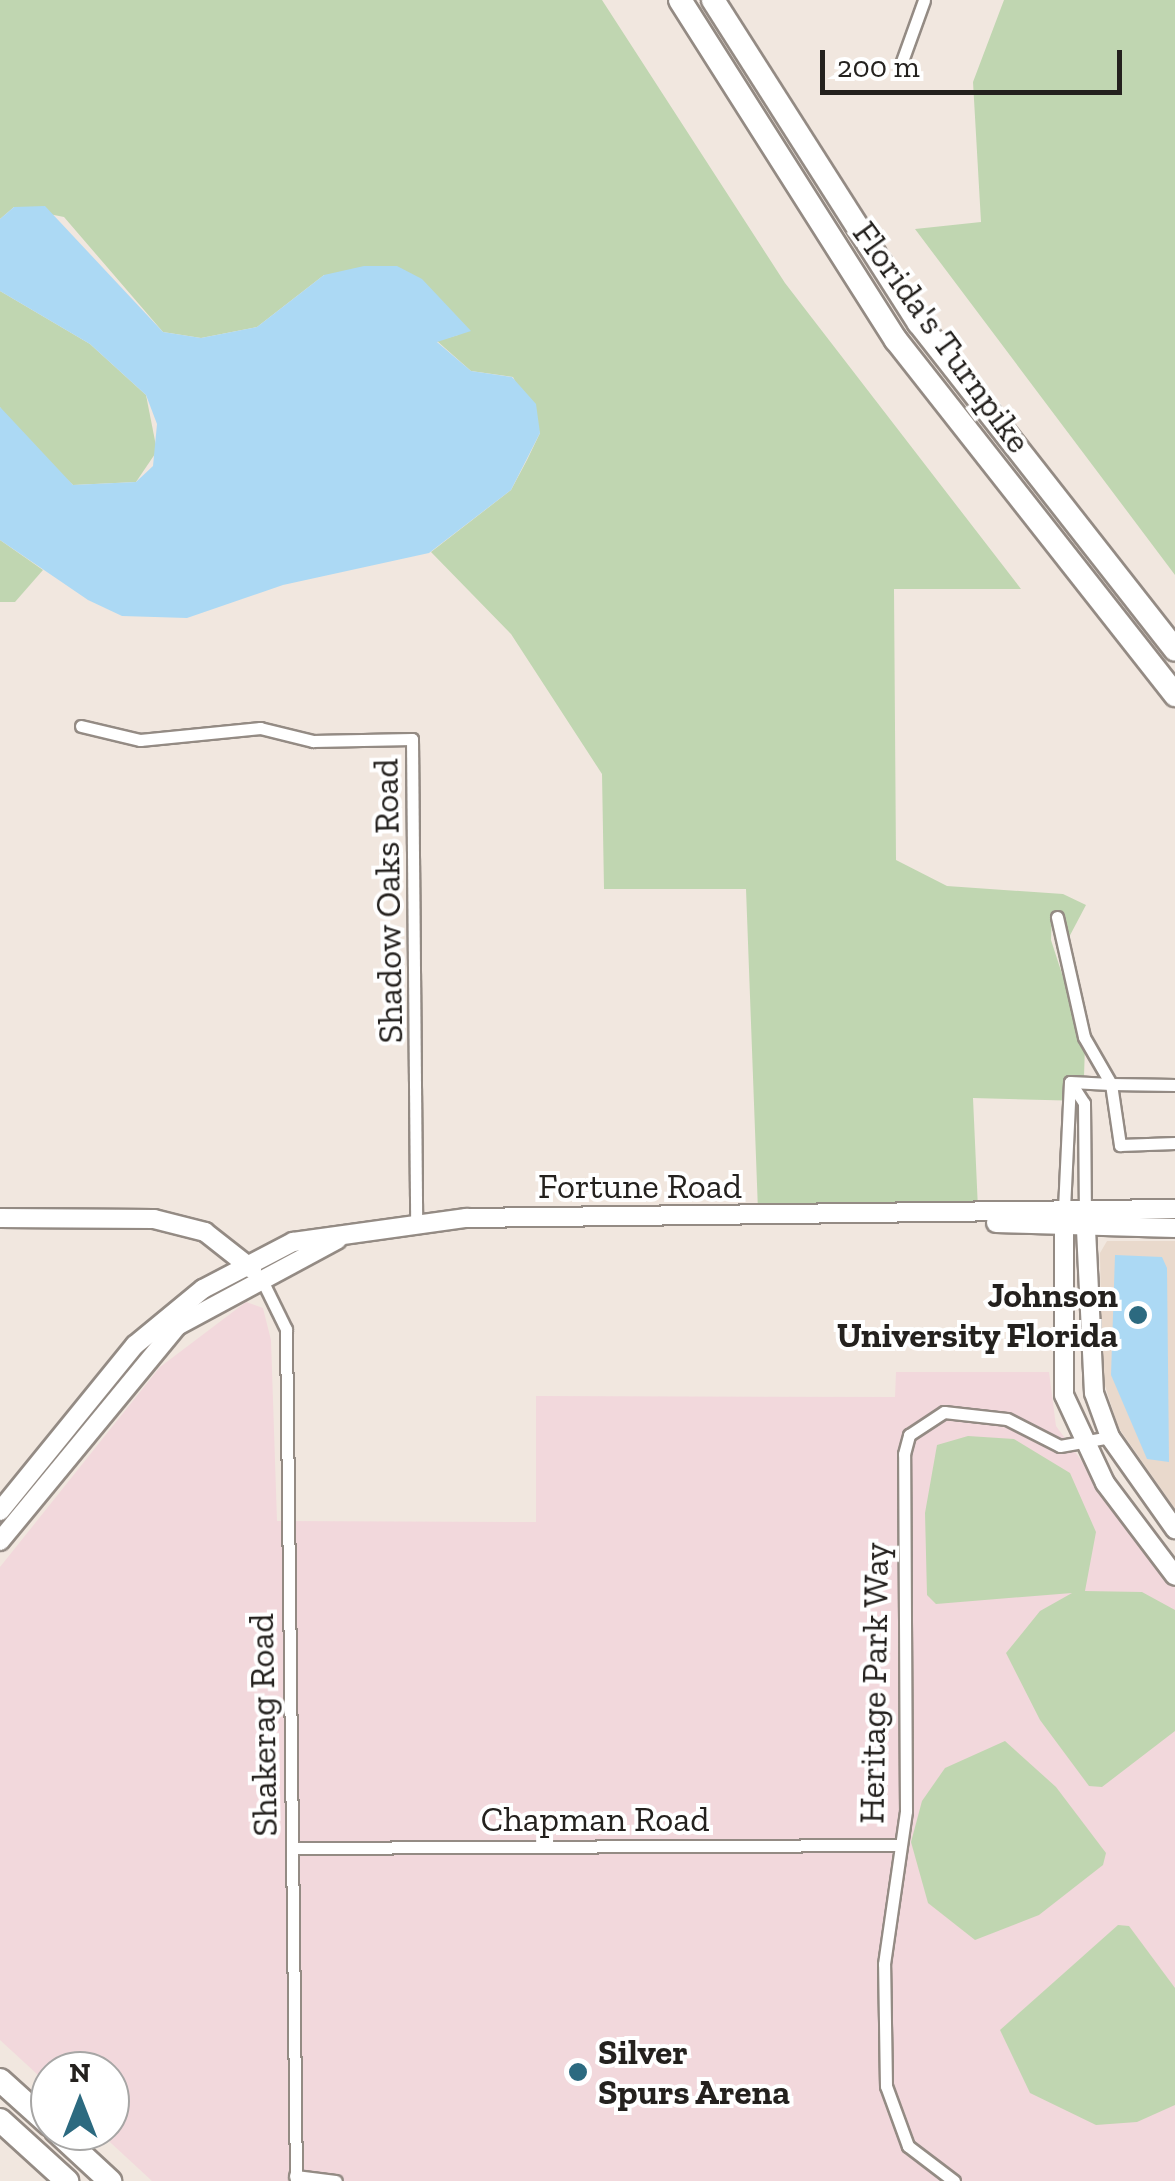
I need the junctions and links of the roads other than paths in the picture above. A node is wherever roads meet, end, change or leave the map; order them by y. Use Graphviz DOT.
graph roads {
  1 [pos="680,0"];
  2 [pos="713,0"];
  3 [pos="924,0"];
  4 [pos="902,64"];
  5 [pos="1175,648"];
  6 [pos="1175,695"];
  7 [pos="82,726"];
  8 [pos="1057,917"];
  9 [pos="1070,1082"];
  10 [pos="1111,1084"];
  11 [pos="1175,1085"];
  12 [pos="1175,1143"];
  13 [pos="1175,1208"];
  14 [pos="0,1218"];
  15 [pos="1063,1218"];
  16 [pos="1086,1218"];
  17 [pos="416,1220"];
  18 [pos="1175,1228"];
  19 [pos="253,1270"];
  20 [pos="1110,1437"];
  21 [pos="1084,1446"];
  22 [pos="0,1512"];
  23 [pos="1175,1530"];
  24 [pos="0,1541"];
  25 [pos="1175,1576"];
  26 [pos="899,1845"];
  27 [pos="292,1848"];
  28 [pos="0,2080"];
  29 [pos="30,2108"];
  30 [pos="0,2120"];
  31 [pos="78,2151"];
  32 [pos="296,2178"];
  33 [pos="66,2181"];
  34 [pos="110,2181"];
  35 [pos="336,2181"];
  36 [pos="954,2181"];
  1 -- 6 [label="highway, Florida's Turnpike"];
  2 -- 5 [label="highway, Florida's Turnpike"];
  3 -- 4 [label="street"];
  7 -- 17 [label="street, Shadow Oaks Road"];
  8 -- 10 [label="street"];
  9 -- 10 [label="street"];
  9 -- 15 [label="street"];
  9 -- 16 [label="street"];
  10 -- 11 [label="street"];
  10 -- 12 [label="street"];
  13 -- 16 [label="main road, Fortune Road"];
  14 -- 19 [label="main road"];
  15 -- 16 [label="main road, Fortune Road"];
  15 -- 17 [label="main road, Fortune Road"];
  15 -- 21 [label="main road"];
  16 -- 18 [label="main road, Fortune Road"];
  16 -- 20 [label="main road"];
  17 -- 19 [label="main road, Fortune Road"];
  19 -- 22 [label="main road, Fortune Road"];
  19 -- 24 [label="main road, Fortune Road"];
  19 -- 27 [label="street, Shakerag Road"];
  20 -- 21 [label="street"];
  20 -- 23 [label="main road"];
  21 -- 25 [label="main road"];
  21 -- 26 [label="street, Heritage Park Way"];
  26 -- 27 [label="street, Chapman Road"];
  26 -- 36 [label="street, Heritage Park Way"];
  27 -- 32 [label="street, Shakerag Road"];
  28 -- 29 [label="highway"];
  30 -- 33 [label="highway"];
  31 -- 34 [label="highway"];
  32 -- 35 [label="street"];
}
